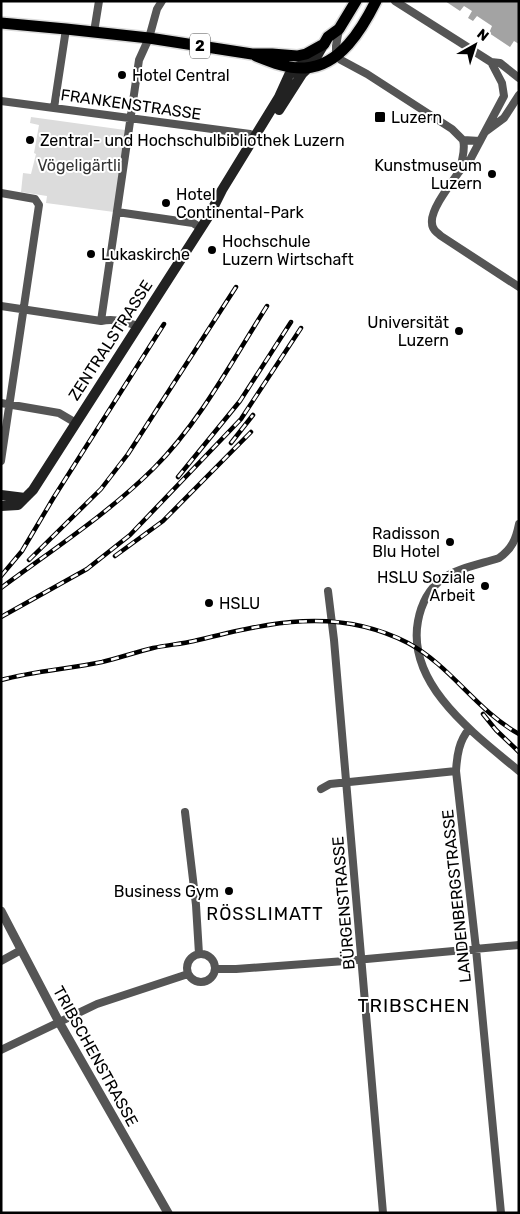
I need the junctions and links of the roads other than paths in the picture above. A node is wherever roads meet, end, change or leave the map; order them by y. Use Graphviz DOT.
graph roads {
  1 [pos="99,1"];
  2 [pos="162,1"];
  3 [pos="356,1"];
  4 [pos="376,1"];
  5 [pos="395,1"];
  6 [pos="405,1"];
  7 [pos="412,11"];
  8 [pos="1,23"];
  9 [pos="66,28"];
  10 [pos="340,29"];
  11 [pos="94,32"];
  12 [pos="149,38"];
  13 [pos="324,44"];
  14 [pos="252,54"];
  15 [pos="338,54"];
  16 [pos="491,62"];
  17 [pos="310,67"];
  18 [pos="296,68"];
  19 [pos="519,78"];
  20 [pos="519,95"];
  21 [pos="1,101"];
  22 [pos="54,108"];
  23 [pos="130,118"];
  24 [pos="485,132"];
  25 [pos="256,136"];
  26 [pos="464,140"];
  27 [pos="480,141"];
  28 [pos="461,169"];
  29 [pos="1,193"];
  30 [pos="220,197"];
  31 [pos="117,212"];
  32 [pos="201,228"];
  33 [pos="519,287"];
  34 [pos="1,306"];
  35 [pos="23,310"];
  36 [pos="101,321"];
  37 [pos="137,326"];
  38 [pos="5,404"];
  39 [pos="76,423"];
  40 [pos="1,461"];
  41 [pos="1,495"];
  42 [pos="25,498"];
  43 [pos="1,506"];
  44 [pos="519,524"];
  45 [pos="328,591"];
  46 [pos="470,729"];
  47 [pos="456,771"];
  48 [pos="519,771"];
  49 [pos="346,783"];
  50 [pos="321,789"];
  51 [pos="186,812"];
  52 [pos="1,911"];
  53 [pos="519,945"];
  54 [pos="476,949"];
  55 [pos="21,950"];
  56 [pos="199,954"];
  57 [pos="362,959"];
  58 [pos="1,961"];
  59 [pos="216,969"];
  60 [pos="188,974"];
  61 [pos="59,1022"];
  62 [pos="1,1050"];
  63 [pos="168,1213"];
  64 [pos="383,1213"];
  65 [pos="501,1213"];
  1 -- 11 [label="street"];
  2 -- 12 [label="street"];
  3 -- 10 [label="main road, 2"];
  4 -- 15 [label="main road, 2"];
  5 -- 7 [label="street"];
  6 -- 7 [label="street"];
  7 -- 16 [label="street"];
  8 -- 9 [label="main road, 2"];
  9 -- 11 [label="main road, 2"];
  9 -- 22 [label="street"];
  10 -- 13 [label="main road, 2"];
  10 -- 15 [label="street"];
  11 -- 12 [label="main road, 2"];
  12 -- 14 [label="main road, 2"];
  12 -- 23 [label="street"];
  13 -- 14 [label="main road, 2"];
  13 -- 18 [label="main road, ZENTRALSTRASSE"];
  14 -- 18 [label="main road, 2"];
  15 -- 17 [label="main road, ZENTRALSTRASSE / 2"];
  15 -- 26 [label="street"];
  16 -- 19 [label="street"];
  16 -- 24 [label="street"];
  17 -- 18 [label="main road, 2"];
  17 -- 30 [label="main road, ZENTRALSTRASSE"];
  18 -- 25 [label="main road, ZENTRALSTRASSE"];
  20 -- 24 [label="street"];
  21 -- 22 [label="street, FRANKENSTRASSE"];
  22 -- 23 [label="street, FRANKENSTRASSE"];
  23 -- 25 [label="street, FRANKENSTRASSE"];
  23 -- 31 [label="street"];
  24 -- 27 [label="street"];
  25 -- 30 [label="main road, ZENTRALSTRASSE"];
  26 -- 27 [label="street"];
  26 -- 28 [label="street"];
  27 -- 28 [label="street"];
  28 -- 33 [label="street"];
  29 -- 35 [label="street"];
  30 -- 32 [label="main road, ZENTRALSTRASSE"];
  31 -- 32 [label="street"];
  31 -- 36 [label="street"];
  32 -- 37 [label="main road, ZENTRALSTRASSE"];
  34 -- 35 [label="street"];
  35 -- 36 [label="street"];
  35 -- 38 [label="street"];
  36 -- 37 [label="street"];
  37 -- 39 [label="main road, ZENTRALSTRASSE"];
  38 -- 39 [label="street"];
  38 -- 40 [label="street"];
  39 -- 42 [label="main road, ZENTRALSTRASSE"];
  41 -- 42 [label="main road"];
  42 -- 43 [label="main road"];
  44 -- 46 [label="street"];
  45 -- 49 [label="street, BÜRGENSTRASSE"];
  46 -- 47 [label="street, LANDENBERGSTRASSE"];
  46 -- 48 [label="street"];
  47 -- 49 [label="street"];
  47 -- 54 [label="street, LANDENBERGSTRASSE"];
  49 -- 50 [label="street"];
  49 -- 57 [label="street, BÜRGENSTRASSE"];
  51 -- 56 [label="street"];
  52 -- 55 [label="street, TRIBSCHENSTRASSE"];
  53 -- 54 [label="street"];
  54 -- 57 [label="street"];
  54 -- 65 [label="street, LANDENBERGSTRASSE"];
  55 -- 58 [label="street"];
  55 -- 61 [label="street, TRIBSCHENSTRASSE"];
  56 -- 59 [label="street"];
  56 -- 60 [label="street"];
  57 -- 59 [label="street"];
  57 -- 64 [label="street, BÜRGENSTRASSE"];
  59 -- 60 [label="street"];
  60 -- 61 [label="street"];
  61 -- 62 [label="street"];
  61 -- 63 [label="street, TRIBSCHENSTRASSE"];
}
